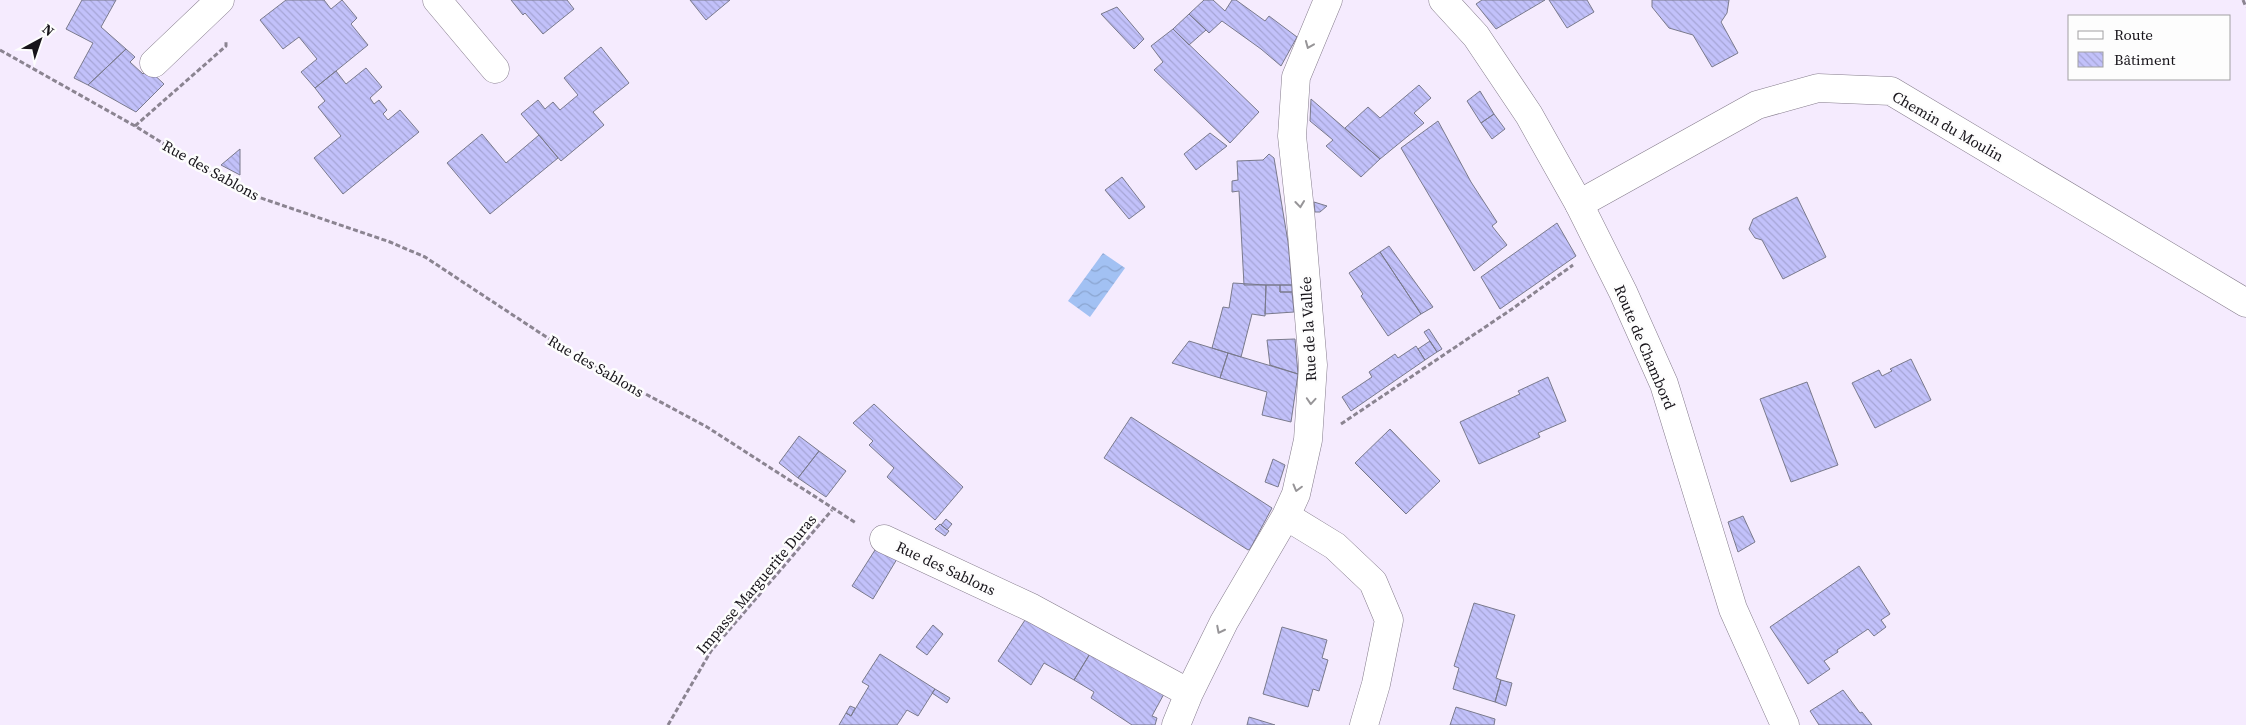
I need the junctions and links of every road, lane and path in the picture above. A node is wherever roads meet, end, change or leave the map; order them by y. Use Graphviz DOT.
graph roads {
  1 [pos="438,0"];
  2 [pos="1328,0"];
  3 [pos="1443,0"];
  4 [pos="2243,0"];
  5 [pos="208,3"];
  6 [pos="2246,6"];
  7 [pos="0,50"];
  8 [pos="154,63"];
  9 [pos="495,69"];
  10 [pos="1579,204"];
  11 [pos="1601,247"];
  12 [pos="2246,303"];
  13 [pos="1308,440"];
  14 [pos="832,510"];
  15 [pos="1286,516"];
  16 [pos="884,539"];
  17 [pos="1189,693"];
  18 [pos="668,725"];
  19 [pos="1176,725"];
  20 [pos="1364,725"];
  21 [pos="1785,725"];
  1 -- 9 [label="street"];
  2 -- 13 [label="street, Rue de la Vallée, one-way"];
  3 -- 10 [label="street, Route de Chambord"];
  4 -- 6 [label="path"];
  5 -- 8 [label="street"];
  7 -- 14 [label="path, Rue des Sablons"];
  10 -- 11 [label="street, Route de Chambord"];
  10 -- 12 [label="street, Chemin du Moulin"];
  11 -- 13 [label="path"];
  11 -- 21 [label="street, Route de Chambord"];
  13 -- 15 [label="street, Rue de la Vallée, one-way"];
  14 -- 16 [label="path, Rue des Sablons"];
  14 -- 18 [label="path, Impasse Marguerite Duras"];
  15 -- 17 [label="street, Rue de la Vallée, one-way"];
  15 -- 20 [label="street"];
  16 -- 17 [label="street, Rue des Sablons"];
  17 -- 19 [label="street, Rue de la Vallée"];
}
